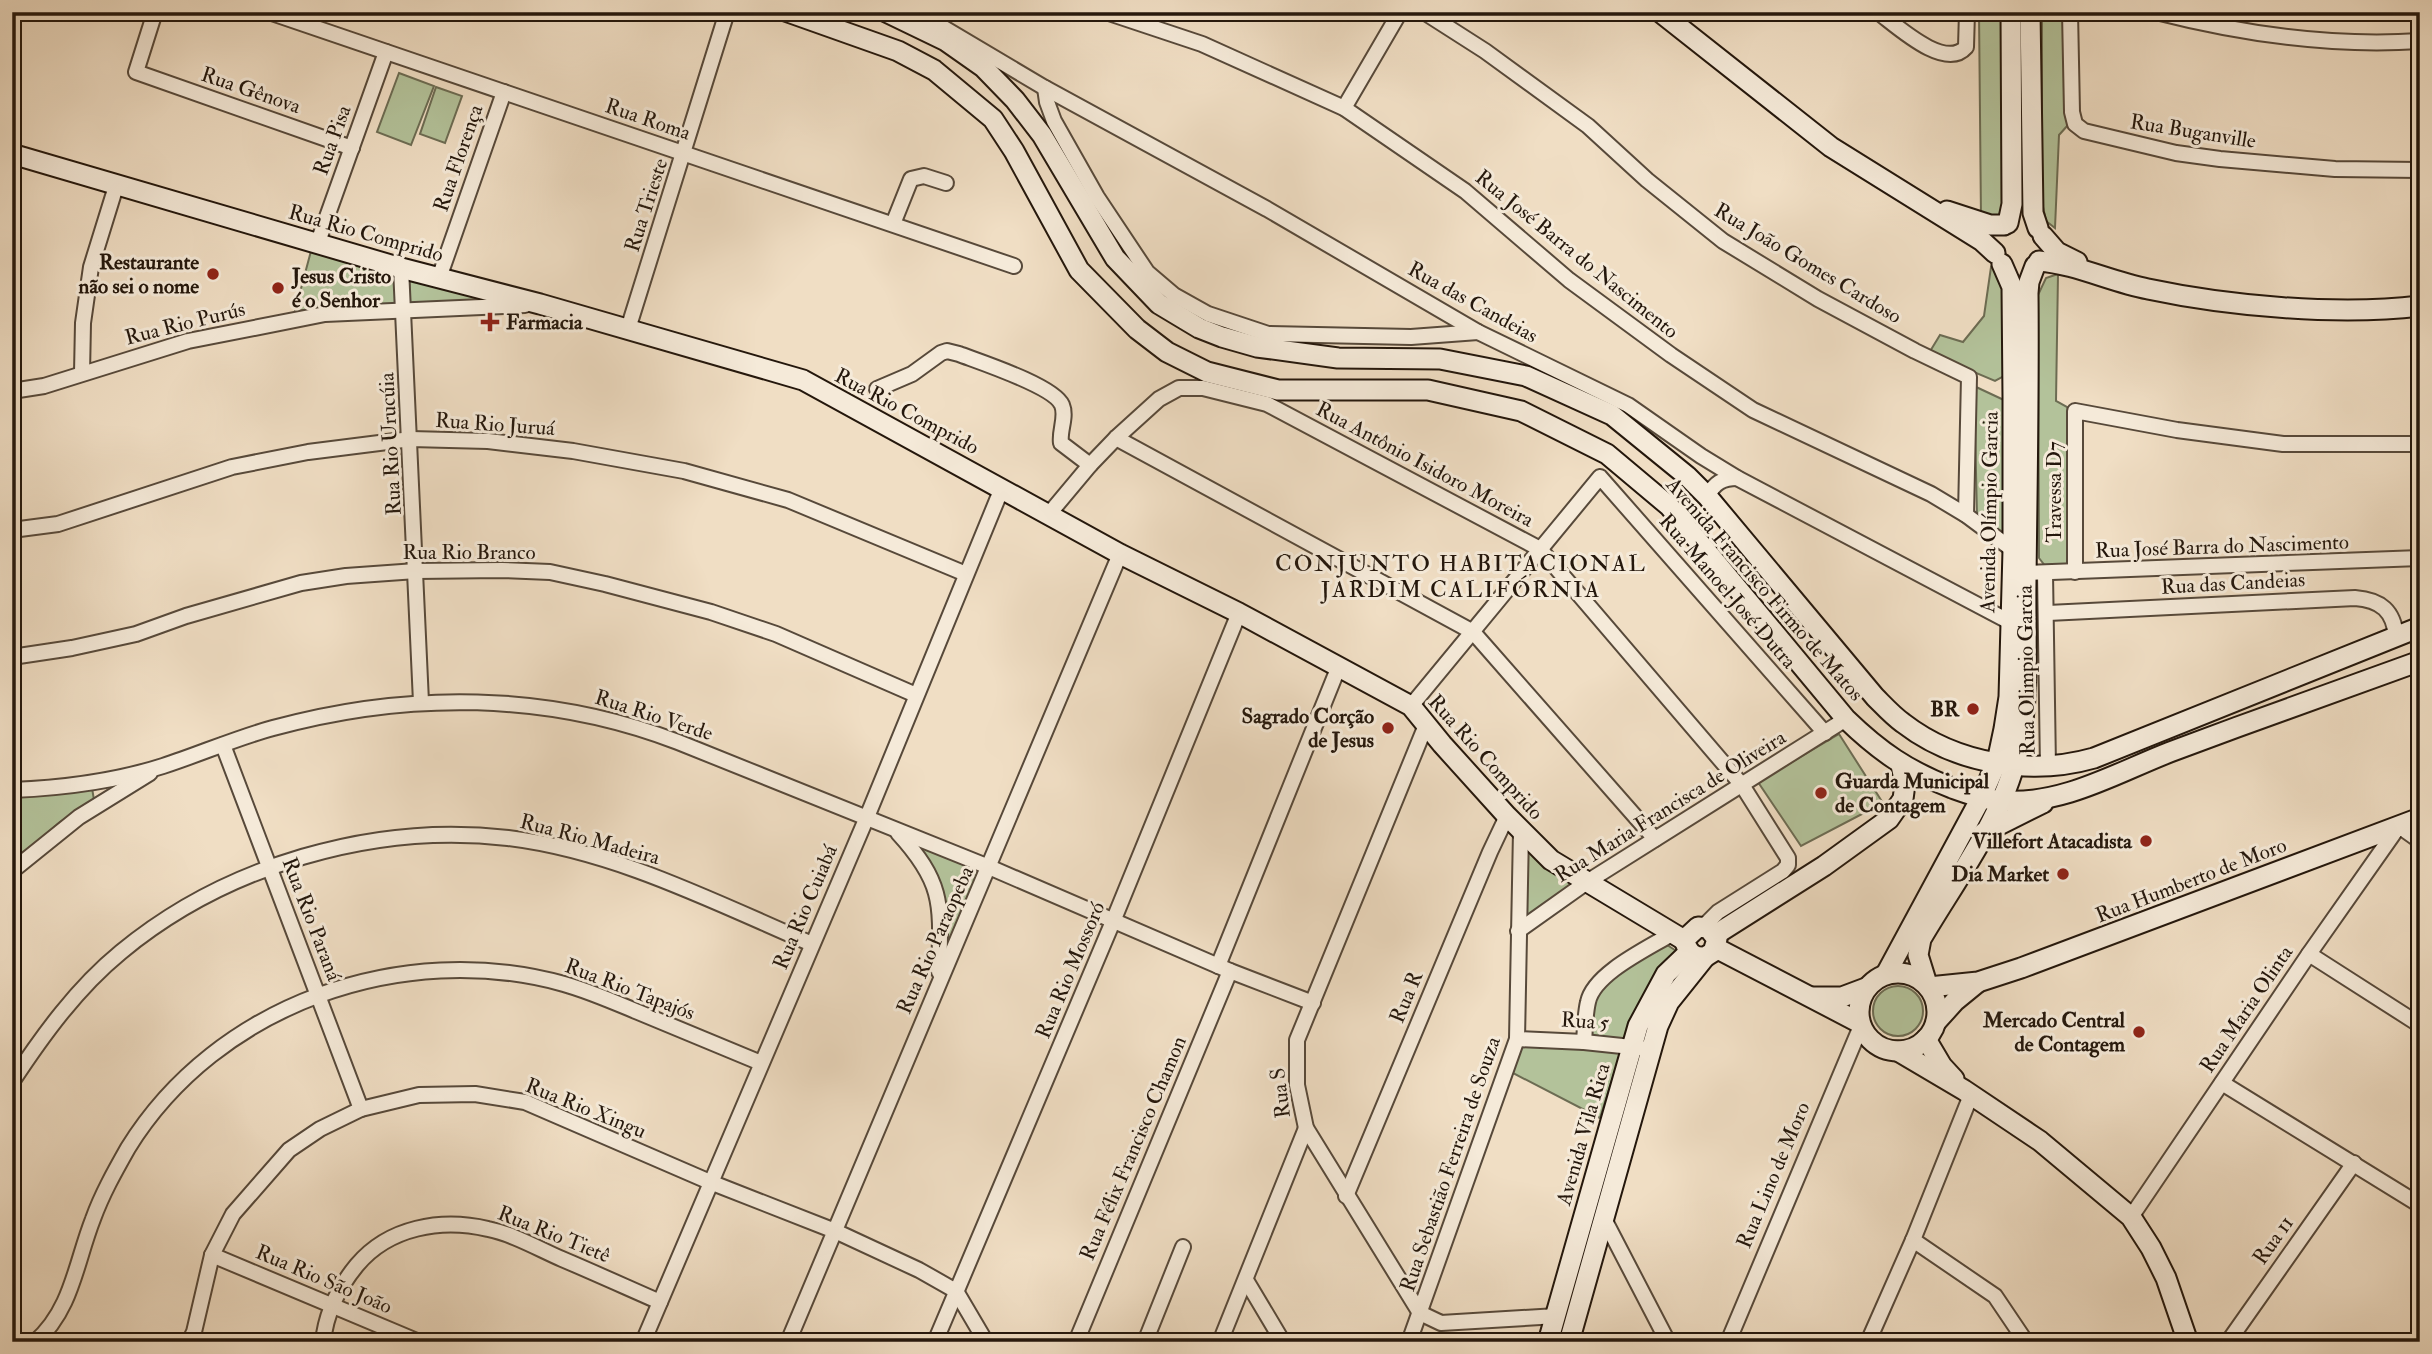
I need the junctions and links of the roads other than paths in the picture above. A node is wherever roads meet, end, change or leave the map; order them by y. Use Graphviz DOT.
graph roads {
  1 [pos="155,12"];
  2 [pos="269,12"];
  3 [pos="727,12"];
  4 [pos="788,12"];
  5 [pos="886,12"];
  6 [pos="917,12"];
  7 [pos="1106,12"];
  8 [pos="1400,12"];
  9 [pos="1424,12"];
  10 [pos="1660,12"];
  11 [pos="1878,12"];
  12 [pos="1967,12"];
  13 [pos="2011,12"];
  14 [pos="2029,12"];
  15 [pos="2070,12"];
  16 [pos="2156,12"];
  17 [pos="2420,41"];
  18 [pos="386,52"];
  19 [pos="1045,88"];
  20 [pos="504,92"];
  21 [pos="1344,108"];
  22 [pos="352,148"];
  23 [pos="684,153"];
  24 [pos="12,154"];
  25 [pos="2420,170"];
  26 [pos="117,184"];
  27 [pos="946,184"];
  28 [pos="1908,195"];
  29 [pos="894,224"];
  30 [pos="2006,224"];
  31 [pos="2040,232"];
  32 [pos="318,242"];
  33 [pos="1998,258"];
  34 [pos="2037,263"];
  35 [pos="1014,265"];
  36 [pos="401,268"];
  37 [pos="439,278"];
  38 [pos="2112,280"];
  39 [pos="540,304"];
  40 [pos="2420,306"];
  41 [pos="405,309"];
  42 [pos="628,329"];
  43 [pos="1478,332"];
  44 [pos="82,373"];
  45 [pos="877,389"];
  46 [pos="12,391"];
  47 [pos="411,439"];
  48 [pos="1116,439"];
  49 [pos="2420,444"];
  50 [pos="1702,456"];
  51 [pos="1090,465"];
  52 [pos="1687,476"];
  53 [pos="1738,478"];
  54 [pos="1002,488"];
  55 [pos="1711,490"];
  56 [pos="1658,498"];
  57 [pos="1049,514"];
  58 [pos="1966,515"];
  59 [pos="12,530"];
  60 [pos="1540,549"];
  61 [pos="2013,550"];
  62 [pos="1120,554"];
  63 [pos="2420,558"];
  64 [pos="416,572"];
  65 [pos="2075,572"];
  66 [pos="2036,573"];
  67 [pos="966,574"];
  68 [pos="1239,613"];
  69 [pos="2048,613"];
  70 [pos="2010,622"];
  71 [pos="2420,628"];
  72 [pos="1473,632"];
  73 [pos="2396,637"];
  74 [pos="12,657"];
  75 [pos="2420,661"];
  76 [pos="1339,666"];
  77 [pos="916,695"];
  78 [pos="421,702"];
  79 [pos="1411,705"];
  80 [pos="1846,719"];
  81 [pos="1425,723"];
  82 [pos="2021,732"];
  83 [pos="1825,733"];
  84 [pos="1442,744"];
  85 [pos="223,746"];
  86 [pos="1412,762"];
  87 [pos="2006,764"];
  88 [pos="1901,765"];
  89 [pos="160,767"];
  90 [pos="2048,767"];
  91 [pos="95,781"];
  92 [pos="1742,785"];
  93 [pos="12,790"];
  94 [pos="1981,798"];
  95 [pos="2053,798"];
  96 [pos="104,800"];
  97 [pos="2002,801"];
  98 [pos="1507,816"];
  99 [pos="867,817"];
  100 [pos="2420,818"];
  101 [pos="2399,826"];
  102 [pos="894,830"];
  103 [pos="1521,831"];
  104 [pos="1983,833"];
  105 [pos="1655,839"];
  106 [pos="2420,841"];
  107 [pos="270,867"];
  108 [pos="989,867"];
  109 [pos="12,871"];
  110 [pos="1587,882"];
  111 [pos="1114,919"];
  112 [pos="1518,931"];
  113 [pos="1693,939"];
  114 [pos="812,944"];
  115 [pos="2308,954"];
  116 [pos="1224,968"];
  117 [pos="1886,974"];
  118 [pos="939,981"];
  119 [pos="1978,982"];
  120 [pos="1928,986"];
  121 [pos="1867,988"];
  122 [pos="318,994"];
  123 [pos="1809,997"];
  124 [pos="1312,1003"];
  125 [pos="1936,1022"];
  126 [pos="1860,1024"];
  127 [pos="2420,1026"];
  128 [pos="1517,1039"];
  129 [pos="1926,1039"];
  130 [pos="1584,1042"];
  131 [pos="1641,1048"];
  132 [pos="1898,1051"];
  133 [pos="761,1063"];
  134 [pos="12,1082"];
  135 [pos="2222,1083"];
  136 [pos="1968,1093"];
  137 [pos="361,1109"];
  138 [pos="1306,1128"];
  139 [pos="2354,1163"];
  140 [pos="710,1182"];
  141 [pos="1346,1196"];
  142 [pos="2420,1205"];
  143 [pos="1603,1217"];
  144 [pos="2131,1217"];
  145 [pos="835,1231"];
  146 [pos="1913,1240"];
  147 [pos="1183,1247"];
  148 [pos="212,1255"];
  149 [pos="1246,1280"];
  150 [pos="957,1291"];
  151 [pos="660,1301"];
  152 [pos="331,1305"];
  153 [pos="1420,1313"];
  154 [pos="1556,1316"];
  155 [pos="192,1338"];
  156 [pos="35,1342"];
  157 [pos="323,1342"];
  158 [pos="419,1342"];
  159 [pos="643,1342"];
  160 [pos="788,1342"];
  161 [pos="935,1342"];
  162 [pos="986,1342"];
  163 [pos="1076,1342"];
  164 [pos="1145,1342"];
  165 [pos="1220,1342"];
  166 [pos="1283,1342"];
  167 [pos="1409,1342"];
  168 [pos="1548,1342"];
  169 [pos="1569,1342"];
  170 [pos="1668,1342"];
  171 [pos="1728,1342"];
  172 [pos="1868,1342"];
  173 [pos="2026,1342"];
  174 [pos="2188,1342"];
  175 [pos="2228,1342"];
  1 -- 22 [label="street, Rua Gênova"];
  2 -- 18 [label="street, Rua Roma"];
  3 -- 23 [label="street, Rua Trieste"];
  4 -- 56 [label="street, Avenida Francisco Firmo de Matos"];
  5 -- 52 [label="street, Avenida Francisco Firmo de Matos"];
  6 -- 19 [label="street, Rua das Candeias"];
  7 -- 21 [label="street, Rua José Barra do Nascimento"];
  8 -- 21 [label="street"];
  9 -- 58 [label="street, Rua João Gomes Cardoso"];
  10 -- 28 [label="street"];
  11 -- 12 [label="street"];
  13 -- 30 [label="street"];
  14 -- 31 [label="street"];
  15 -- 25 [label="street, Rua Buganville"];
  16 -- 17 [label="street"];
  18 -- 20 [label="street, Rua Roma"];
  18 -- 22 [label="street, Rua Pisa"];
  19 -- 43 [label="street, Rua das Candeias"];
  19 -- 43 [label="street"];
  20 -- 23 [label="street, Rua Roma"];
  20 -- 37 [label="street, Rua Florença"];
  21 -- 58 [label="street, Rua José Barra do Nascimento"];
  22 -- 32 [label="street, Rua Pisa"];
  23 -- 29 [label="street, Rua Roma"];
  23 -- 42 [label="street, Rua Trieste"];
  24 -- 26 [label="street, Rua Rio Comprido"];
  26 -- 32 [label="street, Rua Rio Comprido"];
  26 -- 44 [label="street"];
  27 -- 29 [label="street"];
  28 -- 30 [label="street"];
  28 -- 33 [label="street"];
  29 -- 35 [label="street, Rua Roma"];
  30 -- 31 [label="street"];
  30 -- 33 [label="street"];
  31 -- 34 [label="street"];
  31 -- 38 [label="street"];
  32 -- 36 [label="street, Rua Rio Comprido"];
  33 -- 34 [label="street"];
  33 -- 61 [label="street, Avenida Olímpio Garcia"];
  34 -- 38 [label="street"];
  34 -- 66 [label="street, Avenida Olímpio Garcia"];
  36 -- 37 [label="street, Rua Rio Comprido"];
  36 -- 41 [label="street, Rua Rio Urucúia"];
  37 -- 39 [label="street, Rua Rio Comprido"];
  38 -- 40 [label="street"];
  39 -- 41 [label="street, Rua Rio Purús"];
  39 -- 42 [label="street, Rua Rio Comprido"];
  41 -- 44 [label="street, Rua Rio Purús"];
  41 -- 47 [label="street, Rua Rio Urucúia"];
  42 -- 54 [label="street, Rua Rio Comprido"];
  43 -- 50 [label="street, Rua das Candeias"];
  44 -- 46 [label="street, Rua Rio Purús"];
  45 -- 51 [label="street"];
  47 -- 59 [label="street, Rua Rio Juruá"];
  47 -- 64 [label="street, Rua Rio Urucúia"];
  47 -- 67 [label="street, Rua Rio Juruá"];
  48 -- 51 [label="street, Rua Antônio Isidoro Moreira"];
  48 -- 60 [label="street, Rua Antônio Isidoro Moreira"];
  48 -- 72 [label="street"];
  49 -- 65 [label="street, Travessa D7"];
  50 -- 53 [label="street, Rua das Candeias"];
  50 -- 55 [label="street"];
  51 -- 57 [label="street, Rua Antônio Isidoro Moreira"];
  52 -- 55 [label="street, Avenida Francisco Firmo de Matos"];
  52 -- 56 [label="street"];
  53 -- 55 [label="street"];
  53 -- 70 [label="street, Rua das Candeias"];
  54 -- 57 [label="street, Rua Rio Comprido"];
  54 -- 67 [label="street, Rua Rio Cuiabá"];
  55 -- 87 [label="street, Avenida Francisco Firmo de Matos"];
  56 -- 80 [label="street, Avenida Francisco Firmo de Matos"];
  57 -- 62 [label="street, Rua Rio Comprido"];
  58 -- 61 [label="street, Rua José Barra do Nascimento"];
  60 -- 72 [label="street"];
  60 -- 83 [label="street, Rua Manoel José Dutra"];
  60 -- 92 [label="street, Rua Antônio Isidoro Moreira"];
  61 -- 70 [label="street, Avenida Olímpio Garcia"];
  62 -- 68 [label="street, Rua Rio Comprido"];
  62 -- 108 [label="street, Rua Rio Paraopeba"];
  63 -- 65 [label="street, Rua José Barra do Nascimento"];
  64 -- 74 [label="street, Rua Rio Branco"];
  64 -- 77 [label="street, Rua Rio Branco"];
  64 -- 78 [label="street, Rua Rio Urucúia"];
  65 -- 66 [label="street, Rua José Barra do Nascimento"];
  66 -- 69 [label="street, Rua Olimpio Garcia"];
  66 -- 82 [label="street, Avenida Olímpio Garcia"];
  67 -- 77 [label="street, Rua Rio Cuiabá"];
  68 -- 76 [label="street, Rua Rio Comprido"];
  68 -- 111 [label="street, Rua Rio Mossoró"];
  69 -- 73 [label="street, Rua das Candeias"];
  69 -- 90 [label="street, Rua Olimpio Garcia"];
  70 -- 87 [label="street, Avenida Olímpio Garcia"];
  71 -- 73 [label="street, Avenida Francisco Firmo de Matos"];
  72 -- 79 [label="street"];
  72 -- 105 [label="street"];
  73 -- 90 [label="street, Avenida Francisco Firmo de Matos"];
  75 -- 95 [label="street, Avenida Francisco Firmo de Matos"];
  76 -- 79 [label="street, Rua Rio Comprido"];
  76 -- 116 [label="street, Rua Félix Francisco Chamon"];
  77 -- 99 [label="street, Rua Rio Cuiabá"];
  78 -- 85 [label="street, Rua Rio Verde"];
  78 -- 99 [label="street, Rua Rio Verde"];
  79 -- 81 [label="street, Rua Rio Comprido"];
  80 -- 83 [label="street, Rua Maria Francisca de Oliveira"];
  80 -- 88 [label="street, Avenida Francisco Firmo de Matos"];
  81 -- 84 [label="street, Rua Rio Comprido"];
  81 -- 86 [label="street, Rua S"];
  82 -- 87 [label="street, Avenida Olímpio Garcia"];
  82 -- 90 [label="street"];
  83 -- 92 [label="street, Rua Maria Francisca de Oliveira"];
  84 -- 86 [label="street"];
  84 -- 98 [label="street, Rua Rio Comprido"];
  85 -- 89 [label="street, Rua Rio Verde"];
  85 -- 107 [label="street, Rua Rio Paraná"];
  86 -- 124 [label="street, Rua S"];
  87 -- 90 [label="street, Avenida Francisco Firmo de Matos"];
  87 -- 94 [label="street"];
  87 -- 97 [label="street"];
  88 -- 94 [label="street, Avenida Francisco Firmo de Matos"];
  88 -- 113 [label="street, Avenida Vila Rica"];
  89 -- 91 [label="street, Rua Rio Verde"];
  89 -- 96 [label="street, Rua Rio Verde"];
  91 -- 93 [label="street, Rua Rio Verde"];
  91 -- 96 [label="street"];
  92 -- 105 [label="street, Rua Maria Francisca de Oliveira"];
  92 -- 113 [label="street, Rua Antônio Isidoro Moreira"];
  94 -- 97 [label="street, Avenida Francisco Firmo de Matos"];
  94 -- 117 [label="street"];
  95 -- 97 [label="street, Avenida Francisco Firmo de Matos"];
  95 -- 104 [label="street"];
  96 -- 109 [label="street, Rua Rio Verde"];
  97 -- 104 [label="street"];
  98 -- 103 [label="street, Rua Rio Comprido"];
  98 -- 141 [label="street, Rua R"];
  99 -- 102 [label="street, Rua Rio Verde"];
  99 -- 114 [label="street, Rua Rio Cuiabá"];
  100 -- 101 [label="street, Rua Humberto de Moro"];
  101 -- 106 [label="street"];
  101 -- 115 [label="street, Rua Maria Olinta"];
  101 -- 119 [label="street, Rua Humberto de Moro"];
  102 -- 108 [label="street, Rua Rio Verde"];
  102 -- 118 [label="street"];
  103 -- 110 [label="street, Rua Rio Comprido"];
  103 -- 112 [label="street, Rua Sebastião Ferreira de Souza"];
  104 -- 120 [label="street"];
  105 -- 110 [label="street, Rua Maria Francisca de Oliveira"];
  107 -- 114 [label="street, Rua Rio Madeira"];
  107 -- 122 [label="street, Rua Rio Paraná"];
  107 -- 134 [label="street, Rua Rio Madeira"];
  108 -- 111 [label="street, Rua Rio Verde"];
  108 -- 118 [label="street, Rua Rio Paraopeba"];
  110 -- 112 [label="street, Rua Maria Francisca de Oliveira"];
  110 -- 113 [label="street, Rua Rio Comprido"];
  111 -- 116 [label="street, Rua Rio Verde"];
  111 -- 150 [label="street, Rua Rio Mossoró"];
  112 -- 128 [label="street, Rua Sebastião Ferreira de Souza"];
  113 -- 123 [label="street, Rua Rio Comprido"];
  113 -- 130 [label="street"];
  113 -- 131 [label="street, Avenida Vila Rica"];
  114 -- 133 [label="street, Rua Rio Cuiabá"];
  115 -- 127 [label="street"];
  115 -- 135 [label="street, Rua Maria Olinta"];
  116 -- 124 [label="street, Rua Rio Verde"];
  116 -- 163 [label="street, Rua Félix Francisco Chamon"];
  117 -- 120 [label="street"];
  117 -- 121 [label="street"];
  118 -- 145 [label="street, Rua Rio Paraopeba"];
  119 -- 120 [label="street, Rua Humberto de Moro"];
  119 -- 125 [label="street, Rua Humberto de Moro"];
  120 -- 125 [label="street"];
  121 -- 123 [label="street, Rua Rio Comprido"];
  121 -- 126 [label="street"];
  122 -- 133 [label="street, Rua Rio Tapajós"];
  122 -- 137 [label="street, Rua Rio Paraná"];
  122 -- 156 [label="street, Rua Rio Tapajós"];
  123 -- 126 [label="street, Rua Rio Comprido"];
  124 -- 138 [label="street, Rua S"];
  125 -- 129 [label="street"];
  126 -- 132 [label="street"];
  126 -- 171 [label="street, Rua Lino de Moro"];
  128 -- 130 [label="street, Rua 5"];
  128 -- 153 [label="street, Rua Sebastião Ferreira de Souza"];
  129 -- 132 [label="street"];
  129 -- 136 [label="street"];
  130 -- 131 [label="street, Rua 5"];
  131 -- 143 [label="street, Avenida Vila Rica"];
  131 -- 154 [label="street, Avenida Vila Rica"];
  132 -- 136 [label="street"];
  133 -- 140 [label="street, Rua Rio Cuiabá"];
  135 -- 139 [label="street"];
  135 -- 144 [label="street, Rua Maria Olinta"];
  136 -- 144 [label="street"];
  136 -- 146 [label="street"];
  137 -- 140 [label="street, Rua Rio Xingu"];
  137 -- 148 [label="street, Rua Rio Xingu"];
  138 -- 141 [label="street, Rua S"];
  138 -- 149 [label="street"];
  139 -- 142 [label="street"];
  139 -- 175 [label="street, Rua 11"];
  140 -- 145 [label="street, Rua Rio Xingu"];
  140 -- 151 [label="street, Rua Rio Cuiabá"];
  141 -- 153 [label="street, Rua S"];
  143 -- 169 [label="street, Avenida Vila Rica"];
  143 -- 170 [label="street"];
  144 -- 174 [label="street"];
  145 -- 150 [label="street, Rua Rio Xingu"];
  145 -- 160 [label="street, Rua Rio Paraopeba"];
  146 -- 172 [label="street"];
  146 -- 173 [label="street"];
  147 -- 164 [label="street"];
  148 -- 152 [label="street, Rua Rio São João"];
  148 -- 155 [label="street, Rua Rio Xingu"];
  149 -- 165 [label="street"];
  149 -- 166 [label="street"];
  150 -- 161 [label="street, Rua Rio Mossoró"];
  150 -- 162 [label="street"];
  151 -- 152 [label="street, Rua Rio Tietê"];
  151 -- 159 [label="street, Rua Rio Cuiabá"];
  152 -- 157 [label="street, Rua Rio Tietê"];
  152 -- 158 [label="street, Rua Rio São João"];
  153 -- 154 [label="street"];
  153 -- 167 [label="street, Rua Sebastião Ferreira de Souza"];
  154 -- 168 [label="street, Avenida Vila Rica"];
}
